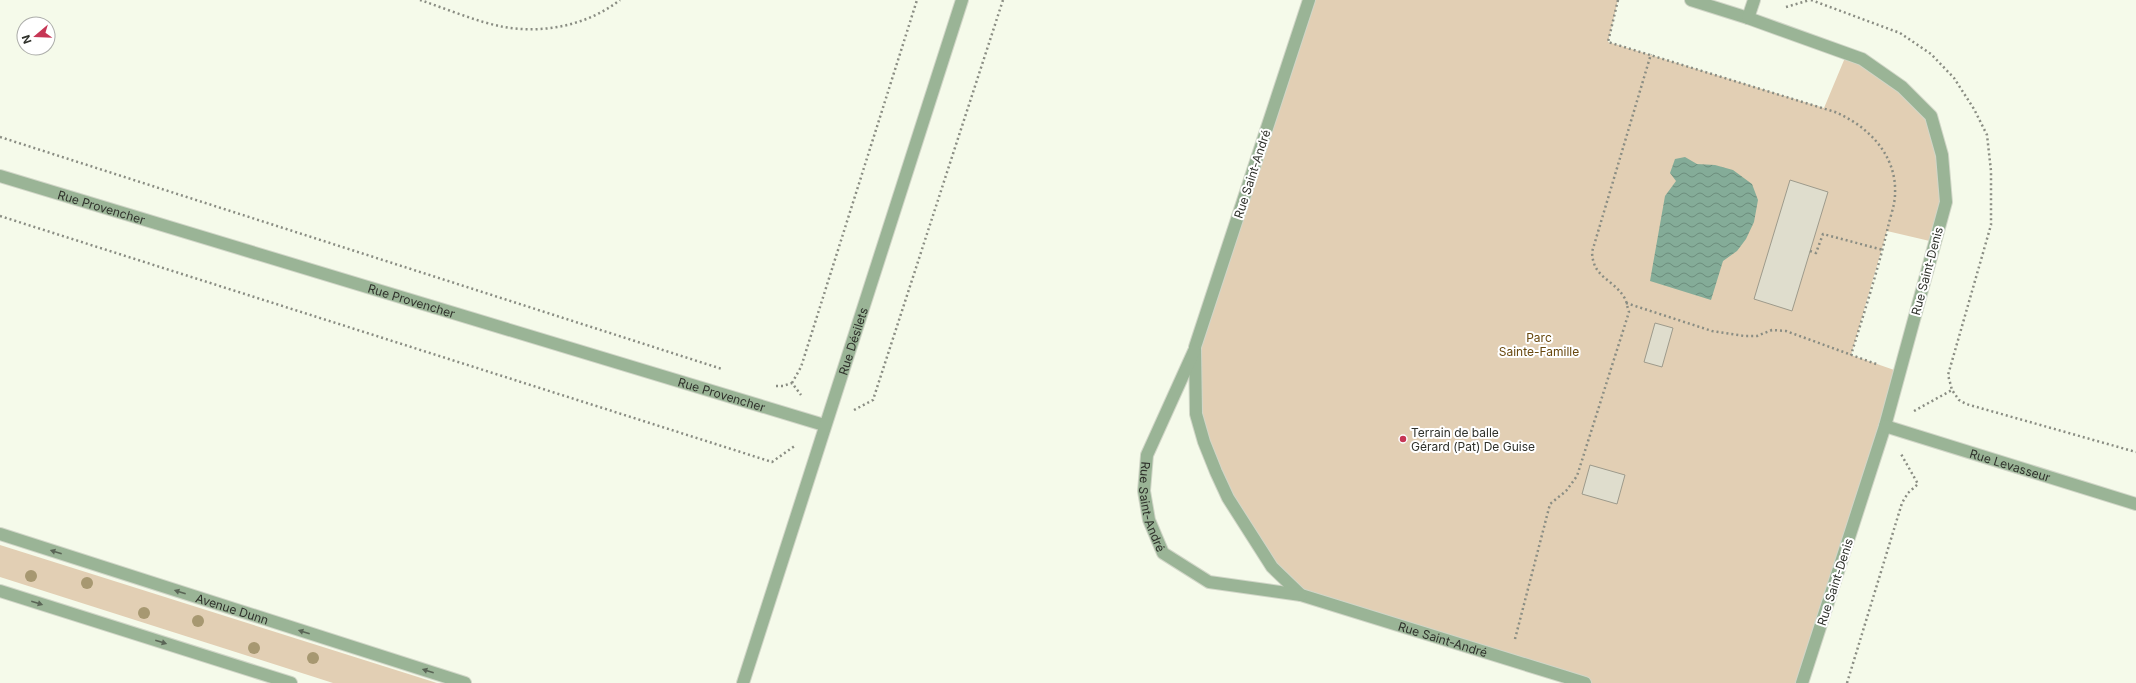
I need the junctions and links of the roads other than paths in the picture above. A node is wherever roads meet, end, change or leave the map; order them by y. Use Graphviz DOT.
graph roads {
  1 [pos="962,0"];
  2 [pos="1309,0"];
  3 [pos="1691,0"];
  4 [pos="1754,0"];
  5 [pos="1748,18"];
  6 [pos="0,176"];
  7 [pos="1195,347"];
  8 [pos="824,425"];
  9 [pos="1885,426"];
  10 [pos="2136,504"];
  11 [pos="0,534"];
  12 [pos="0,591"];
  13 [pos="1301,594"];
  14 [pos="291,683"];
  15 [pos="465,683"];
  16 [pos="742,683"];
  17 [pos="1585,683"];
  18 [pos="1802,683"];
  1 -- 8 [label="street, Rue Désilets"];
  2 -- 7 [label="street, Rue Saint-André"];
  3 -- 5 [label="street, Rue Saint-Denis"];
  4 -- 5 [label="street"];
  5 -- 9 [label="street, Rue Saint-Denis"];
  6 -- 8 [label="street, Rue Provencher"];
  7 -- 13 [label="street, Rue Saint-André"];
  7 -- 13 [label="street, Rue Saint-André"];
  8 -- 16 [label="street, Rue Désilets"];
  9 -- 10 [label="street, Rue Levasseur"];
  9 -- 18 [label="street, Rue Saint-Denis"];
  15 -- 11 [label="street, Avenue Dunn, one-way"];
  12 -- 14 [label="street, one-way"];
  13 -- 17 [label="street, Rue Saint-André"];
}
